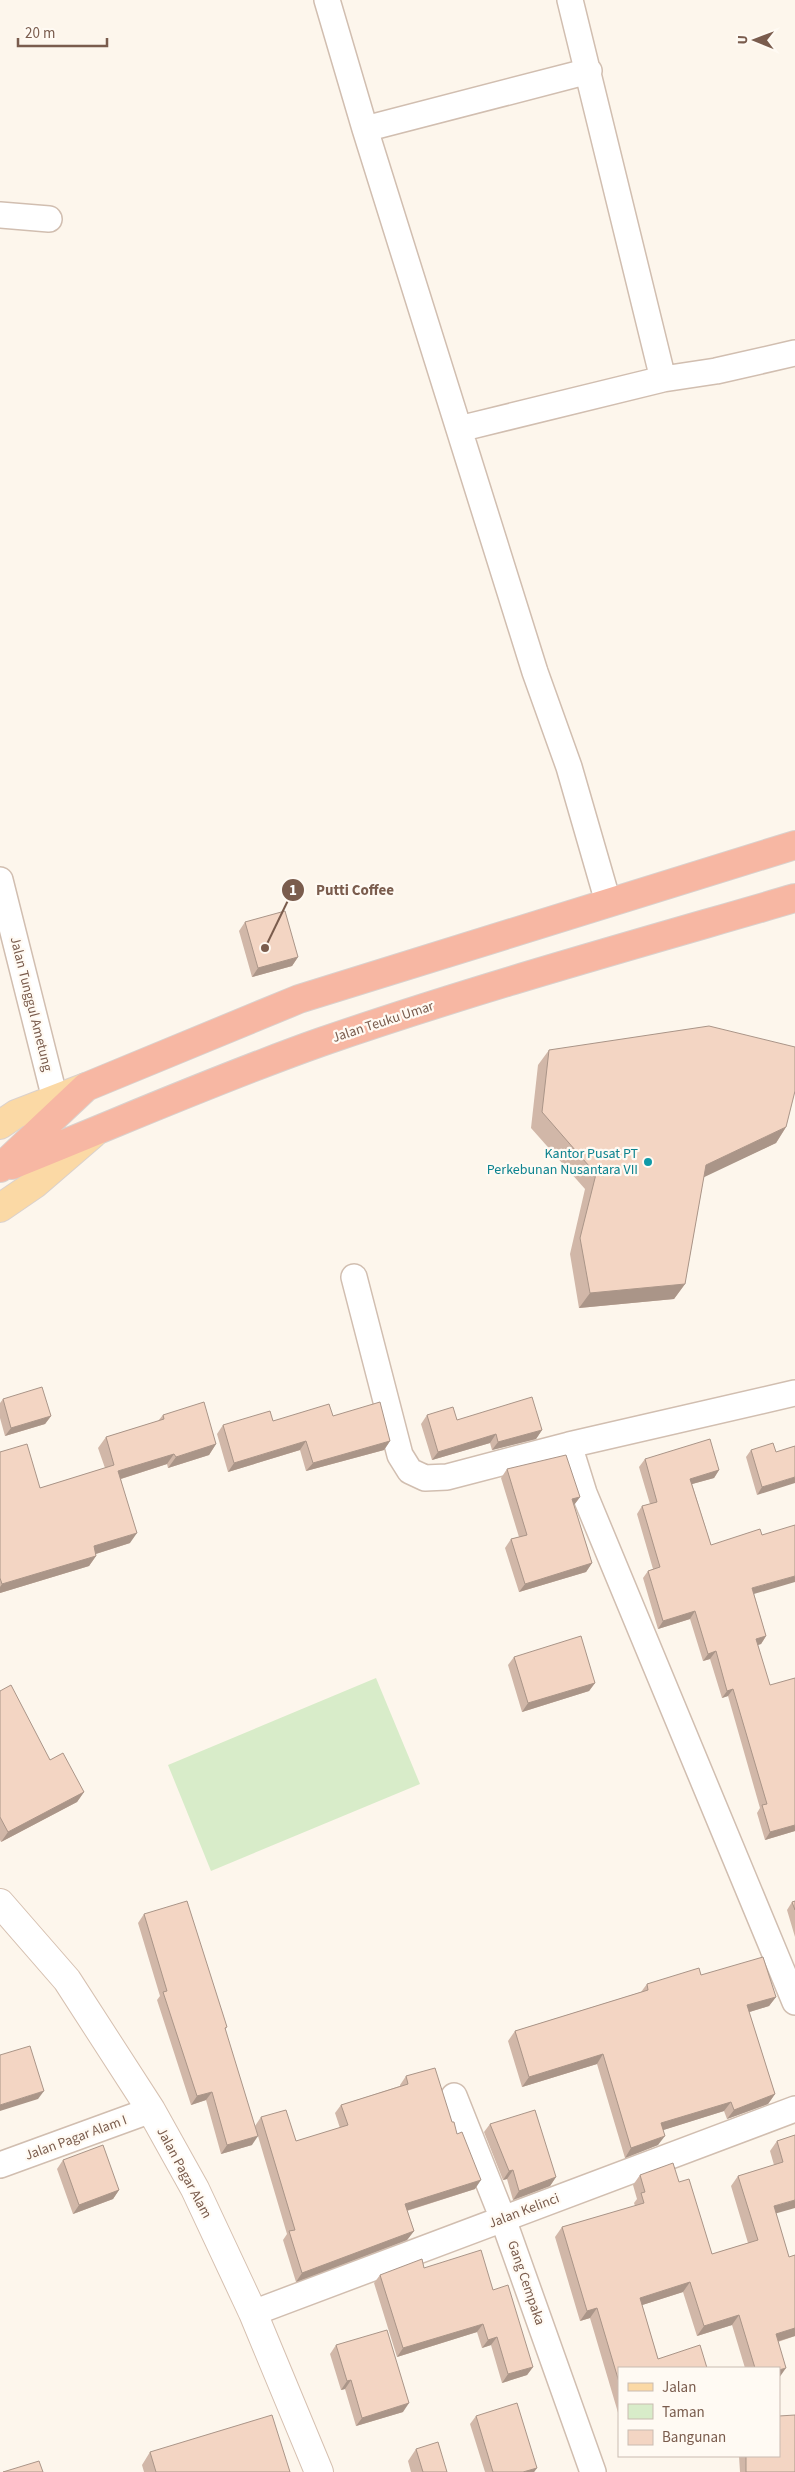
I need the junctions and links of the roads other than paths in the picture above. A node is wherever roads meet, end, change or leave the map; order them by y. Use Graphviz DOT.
graph roads {
  1 [pos="327,0"];
  2 [pos="570,0"];
  3 [pos="589,71"];
  4 [pos="365,129"];
  5 [pos="0,215"];
  6 [pos="50,219"];
  7 [pos="795,353"];
  8 [pos="663,379"];
  9 [pos="459,429"];
  10 [pos="795,845"];
  11 [pos="0,880"];
  12 [pos="795,898"];
  13 [pos="608,902"];
  14 [pos="54,1108"];
  15 [pos="0,1125"];
  16 [pos="100,1128"];
  17 [pos="0,1168"];
  18 [pos="0,1208"];
  19 [pos="354,1277"];
  20 [pos="795,1393"];
  21 [pos="569,1445"];
  22 [pos="0,1903"];
  23 [pos="795,2002"];
  24 [pos="454,2096"];
  25 [pos="795,2109"];
  26 [pos="152,2110"];
  27 [pos="0,2165"];
  28 [pos="503,2219"];
  29 [pos="253,2313"];
  30 [pos="318,2472"];
  31 [pos="593,2472"];
  1 -- 4 [label="street"];
  2 -- 3 [label="street"];
  3 -- 4 [label="street"];
  3 -- 8 [label="street"];
  4 -- 9 [label="street"];
  5 -- 6 [label="street"];
  7 -- 8 [label="street"];
  8 -- 9 [label="street"];
  9 -- 13 [label="street"];
  10 -- 13 [label="highway"];
  11 -- 14 [label="street, Jalan Tunggul Ametung"];
  12 -- 16 [label="highway, Jalan Teuku Umar"];
  13 -- 14 [label="highway"];
  14 -- 15 [label="main road"];
  14 -- 17 [label="highway"];
  16 -- 17 [label="highway"];
  16 -- 18 [label="main road, Jalan Teuku Umar"];
  19 -- 21 [label="street"];
  20 -- 21 [label="street"];
  21 -- 23 [label="street"];
  22 -- 26 [label="street, Jalan Pagar Alam"];
  24 -- 28 [label="street, Gang Cempaka"];
  25 -- 28 [label="street, Jalan Kelinci"];
  26 -- 27 [label="street, Jalan Pagar Alam I"];
  26 -- 29 [label="street, Jalan Pagar Alam"];
  28 -- 29 [label="street, Jalan Kelinci"];
  28 -- 31 [label="street, Gang Cempaka"];
  29 -- 30 [label="street, Jalan Pagar Alam"];
}
